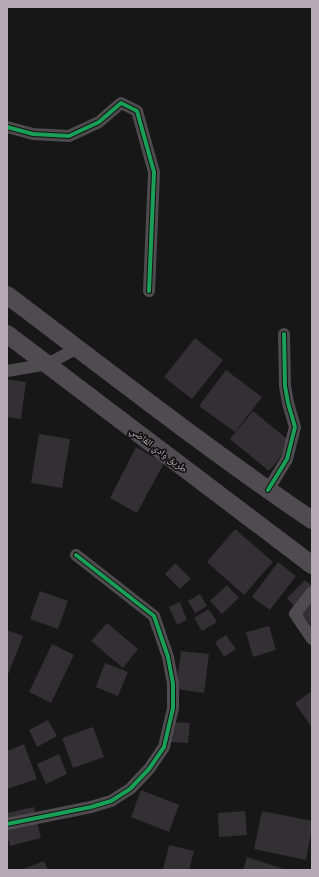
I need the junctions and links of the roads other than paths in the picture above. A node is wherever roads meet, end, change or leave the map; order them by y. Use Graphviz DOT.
graph roads {
  1 [pos="7,127"];
  2 [pos="149,290"];
  3 [pos="7,294"];
  4 [pos="7,334"];
  5 [pos="284,334"];
  6 [pos="77,348"];
  7 [pos="48,364"];
  8 [pos="7,371"];
  9 [pos="268,490"];
  10 [pos="312,520"];
  11 [pos="76,555"];
  12 [pos="312,564"];
  13 [pos="312,592"];
  14 [pos="312,639"];
  15 [pos="7,824"];
  1 -- 2 [label="street"];
  3 -- 6 [label="main road"];
  4 -- 7 [label="main road, طريق وادي القاضي"];
  5 -- 9 [label="street"];
  6 -- 7 [label="street"];
  6 -- 9 [label="main road"];
  7 -- 8 [label="street"];
  7 -- 12 [label="main road, طريق وادي القاضي"];
  9 -- 10 [label="main road"];
  11 -- 15 [label="street"];
  13 -- 14 [label="street"];
}
